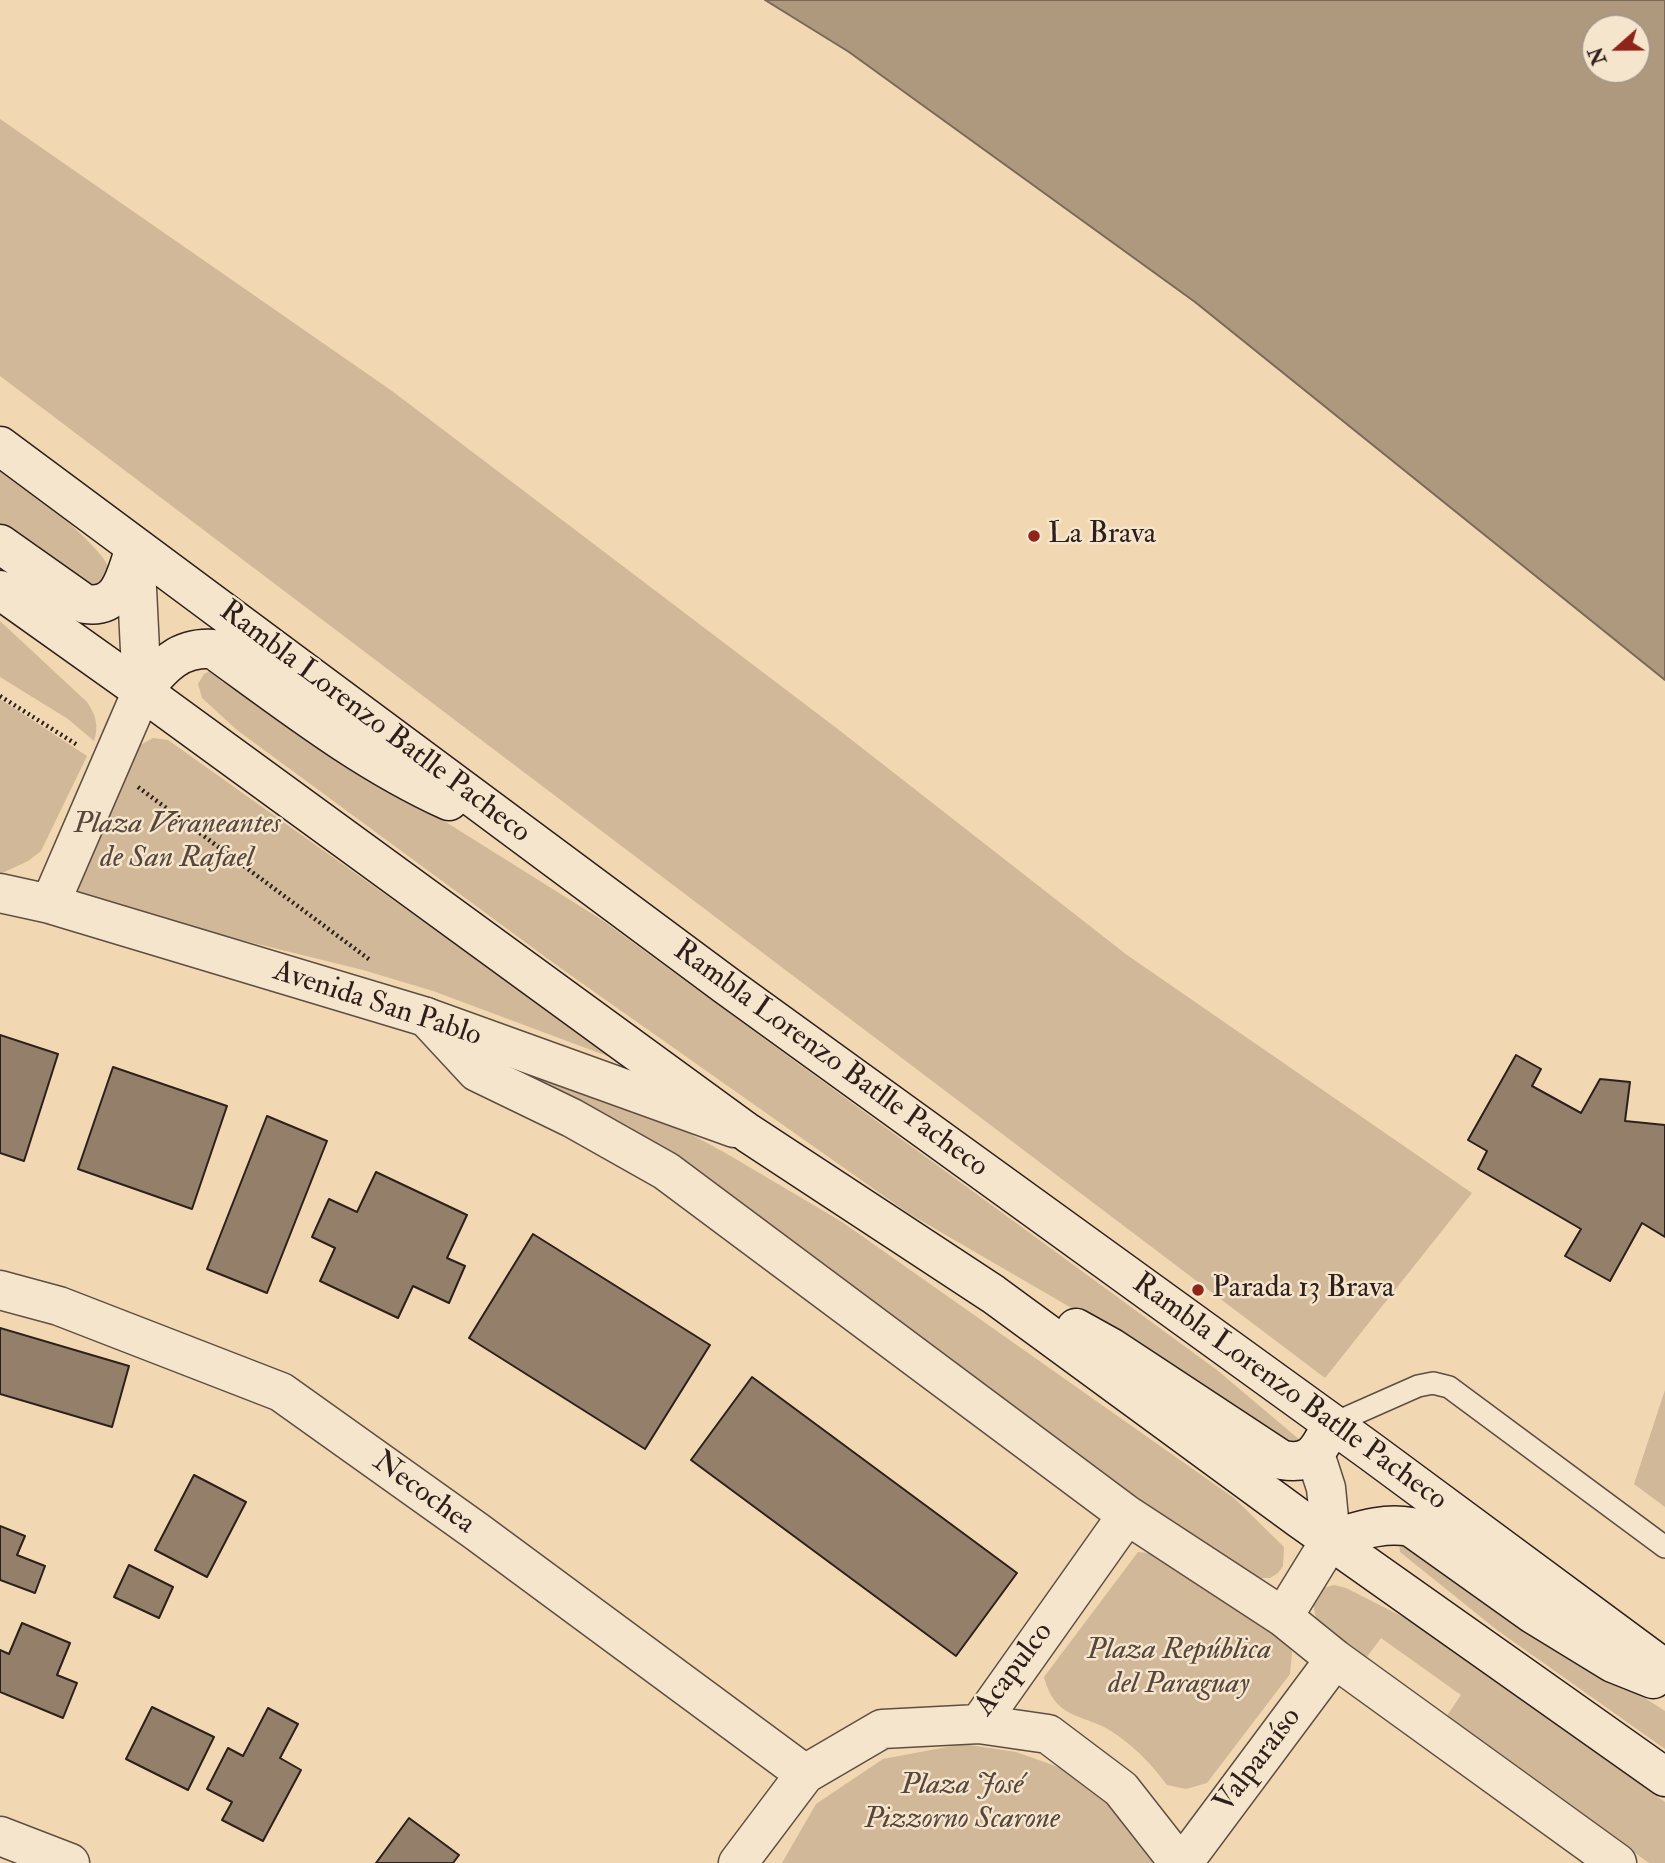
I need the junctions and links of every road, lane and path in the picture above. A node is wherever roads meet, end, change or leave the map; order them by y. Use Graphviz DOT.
graph roads {
  1 [pos="0,446"];
  2 [pos="0,544"];
  3 [pos="135,548"];
  4 [pos="0,590"];
  5 [pos="142,691"];
  6 [pos="0,696"];
  7 [pos="109,765"];
  8 [pos="525,836"];
  9 [pos="0,893"];
  10 [pos="50,904"];
  11 [pos="379,967"];
  12 [pos="426,1017"];
  13 [pos="748,1133"];
  14 [pos="0,1290"];
  15 [pos="993,1294"];
  16 [pos="1323,1439"];
  17 [pos="1127,1515"];
  18 [pos="1331,1539"];
  19 [pos="1665,1547"];
  20 [pos="1283,1617"];
  21 [pos="1335,1659"];
  22 [pos="1665,1669"];
  23 [pos="1665,1684"];
  24 [pos="979,1724"];
  25 [pos="805,1774"];
  26 [pos="1665,1777"];
  27 [pos="0,1836"];
  28 [pos="70,1863"];
  29 [pos="738,1863"];
  30 [pos="1181,1863"];
  31 [pos="1617,1863"];
  1 -- 3 [label="main road, Rambla Lorenzo Batlle Pacheco"];
  2 -- 3 [label="main road"];
  3 -- 5 [label="main road"];
  3 -- 8 [label="main road, Rambla Lorenzo Batlle Pacheco"];
  4 -- 5 [label="main road"];
  5 -- 7 [label="main road"];
  5 -- 8 [label="main road"];
  5 -- 13 [label="main road"];
  6 -- 7 [label="path"];
  7 -- 10 [label="main road"];
  7 -- 11 [label="path"];
  8 -- 16 [label="main road, Rambla Lorenzo Batlle Pacheco"];
  9 -- 10 [label="main road, Avenida San Pablo"];
  10 -- 12 [label="main road, Avenida San Pablo"];
  12 -- 13 [label="main road, Avenida San Pablo"];
  12 -- 17 [label="main road"];
  13 -- 15 [label="main road"];
  14 -- 25 [label="main road, Necochea"];
  15 -- 16 [label="main road"];
  15 -- 18 [label="main road"];
  16 -- 18 [label="main road"];
  16 -- 19 [label="lane"];
  16 -- 22 [label="main road, Rambla Lorenzo Batlle Pacheco"];
  17 -- 20 [label="main road"];
  17 -- 24 [label="main road, Acapulco"];
  18 -- 20 [label="main road"];
  18 -- 23 [label="main road"];
  18 -- 26 [label="main road"];
  20 -- 21 [label="main road"];
  21 -- 30 [label="main road, Valparaíso"];
  21 -- 31 [label="main road"];
  24 -- 25 [label="main road, Acapulco"];
  24 -- 30 [label="main road"];
  25 -- 29 [label="main road, Acapulco"];
  27 -- 28 [label="main road"];
}
